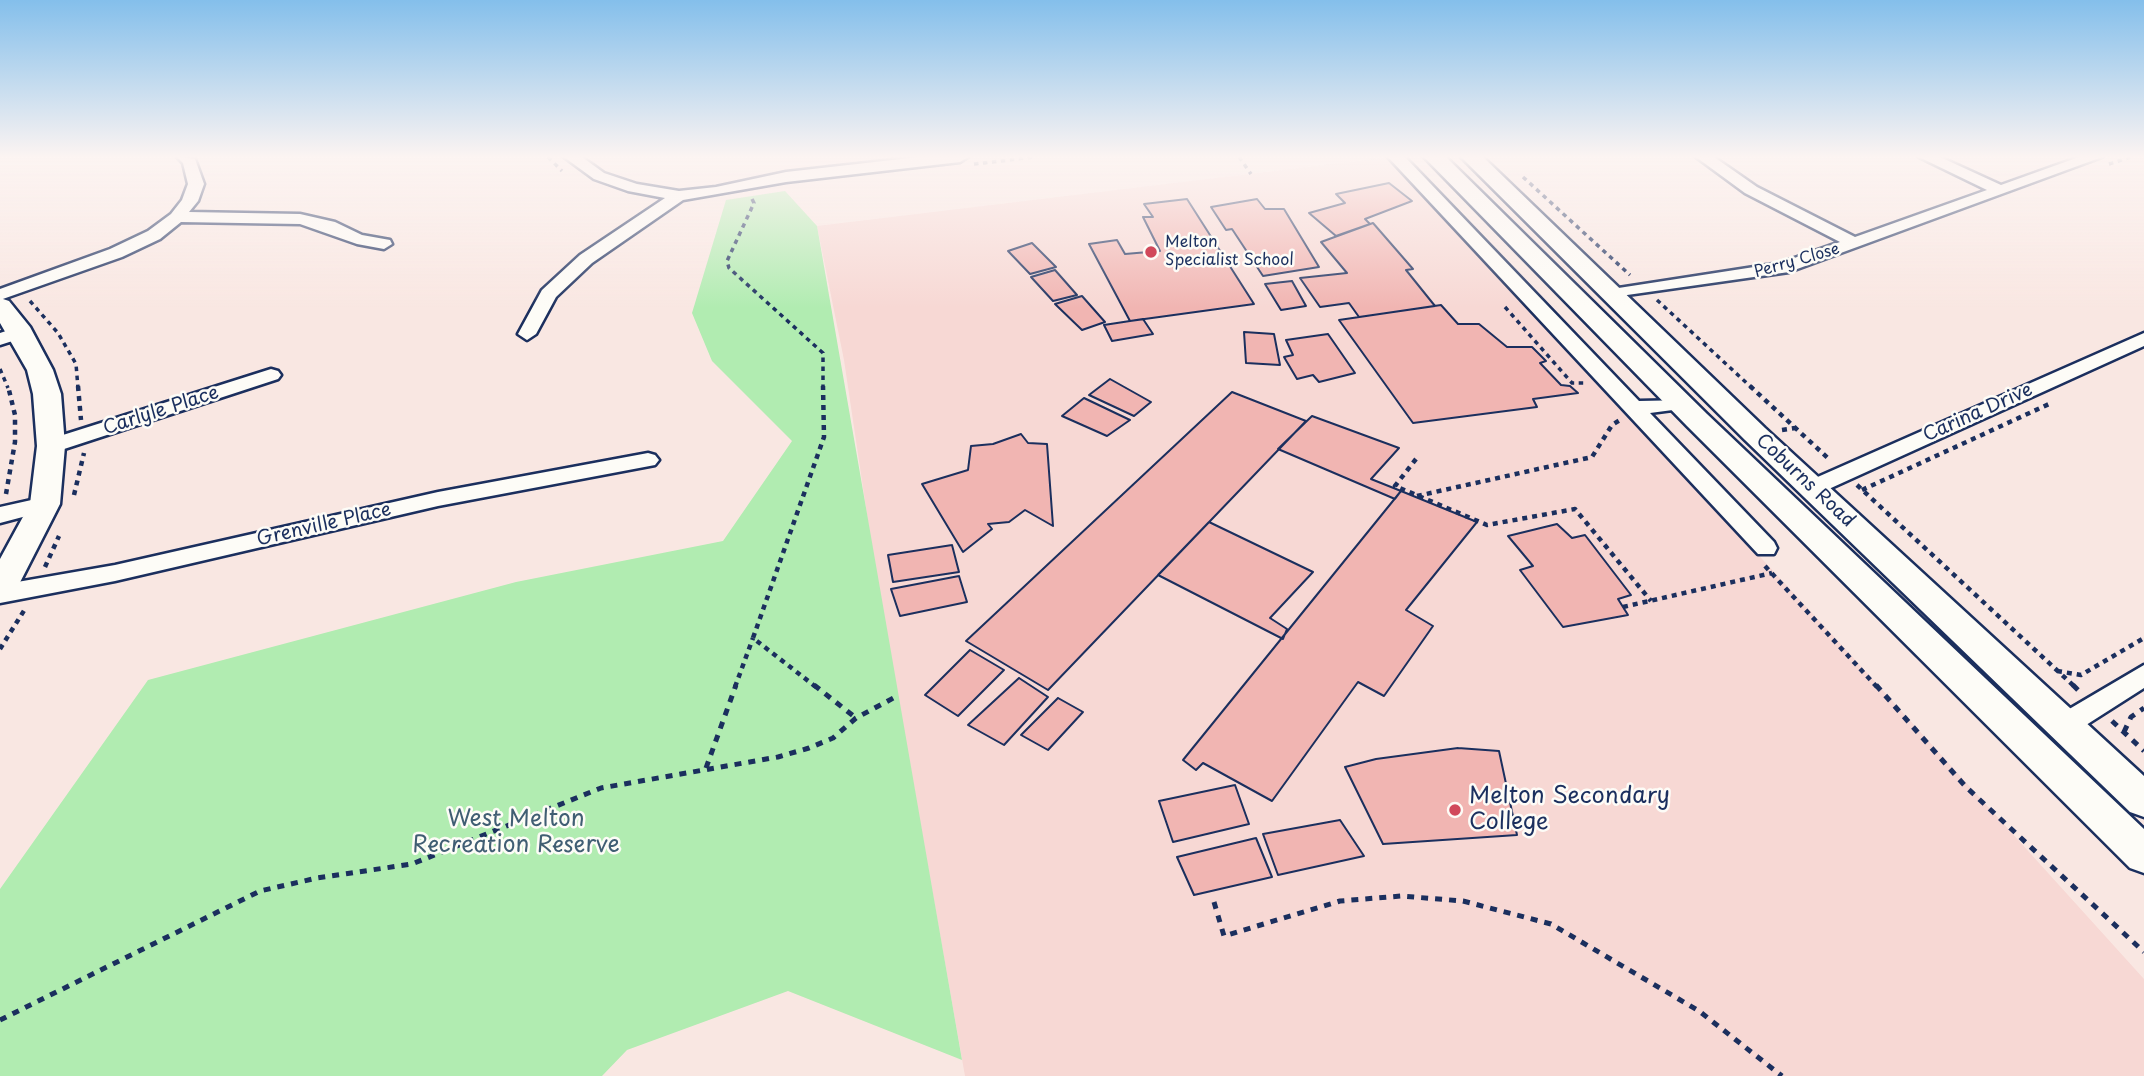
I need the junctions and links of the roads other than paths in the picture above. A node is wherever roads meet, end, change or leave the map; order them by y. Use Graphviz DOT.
graph roads {
  1 [pos="185,207"];
  2 [pos="662,207"];
  3 [pos="1447,207"];
  4 [pos="1484,207"];
  5 [pos="1523,207"];
  6 [pos="1785,207"];
  7 [pos="1950,207"];
  8 [pos="177,218"];
  9 [pos="1855,243"];
  10 [pos="384,244"];
  11 [pos="1612,294"];
  12 [pos="0,295"];
  13 [pos="1575,298"];
  14 [pos="0,306"];
  15 [pos="527,334"];
  16 [pos="11,336"];
  17 [pos="2144,339"];
  18 [pos="271,375"];
  19 [pos="1681,404"];
  20 [pos="1631,412"];
  21 [pos="51,446"];
  22 [pos="648,460"];
  23 [pos="1812,488"];
  24 [pos="45,504"];
  25 [pos="2,508"];
  26 [pos="1766,548"];
  27 [pos="0,592"];
  28 [pos="2144,675"];
  29 [pos="2063,726"];
  30 [pos="2144,800"];
  31 [pos="2144,855"];
  1 -- 8 [label="street"];
  2 -- 15 [label="street"];
  3 -- 20 [label="street"];
  4 -- 13 [label="street, Coburns Road"];
  5 -- 11 [label="street, Coburns Road"];
  6 -- 9 [label="street"];
  7 -- 9 [label="street, Perry Close"];
  8 -- 10 [label="street"];
  8 -- 12 [label="street"];
  9 -- 11 [label="street, Perry Close"];
  11 -- 13 [label="street"];
  11 -- 23 [label="street, Coburns Road"];
  13 -- 19 [label="street, Coburns Road"];
  14 -- 16 [label="street"];
  16 -- 21 [label="street"];
  17 -- 23 [label="street, Carina Drive"];
  18 -- 21 [label="street, Carlyle Place"];
  19 -- 20 [label="street"];
  19 -- 31 [label="street, Coburns Road"];
  20 -- 26 [label="street"];
  21 -- 24 [label="street"];
  22 -- 27 [label="street, Grenville Place"];
  23 -- 29 [label="street, Coburns Road"];
  24 -- 25 [label="street"];
  24 -- 27 [label="street"];
  28 -- 29 [label="street"];
  29 -- 30 [label="street, Coburns Road"];
}
